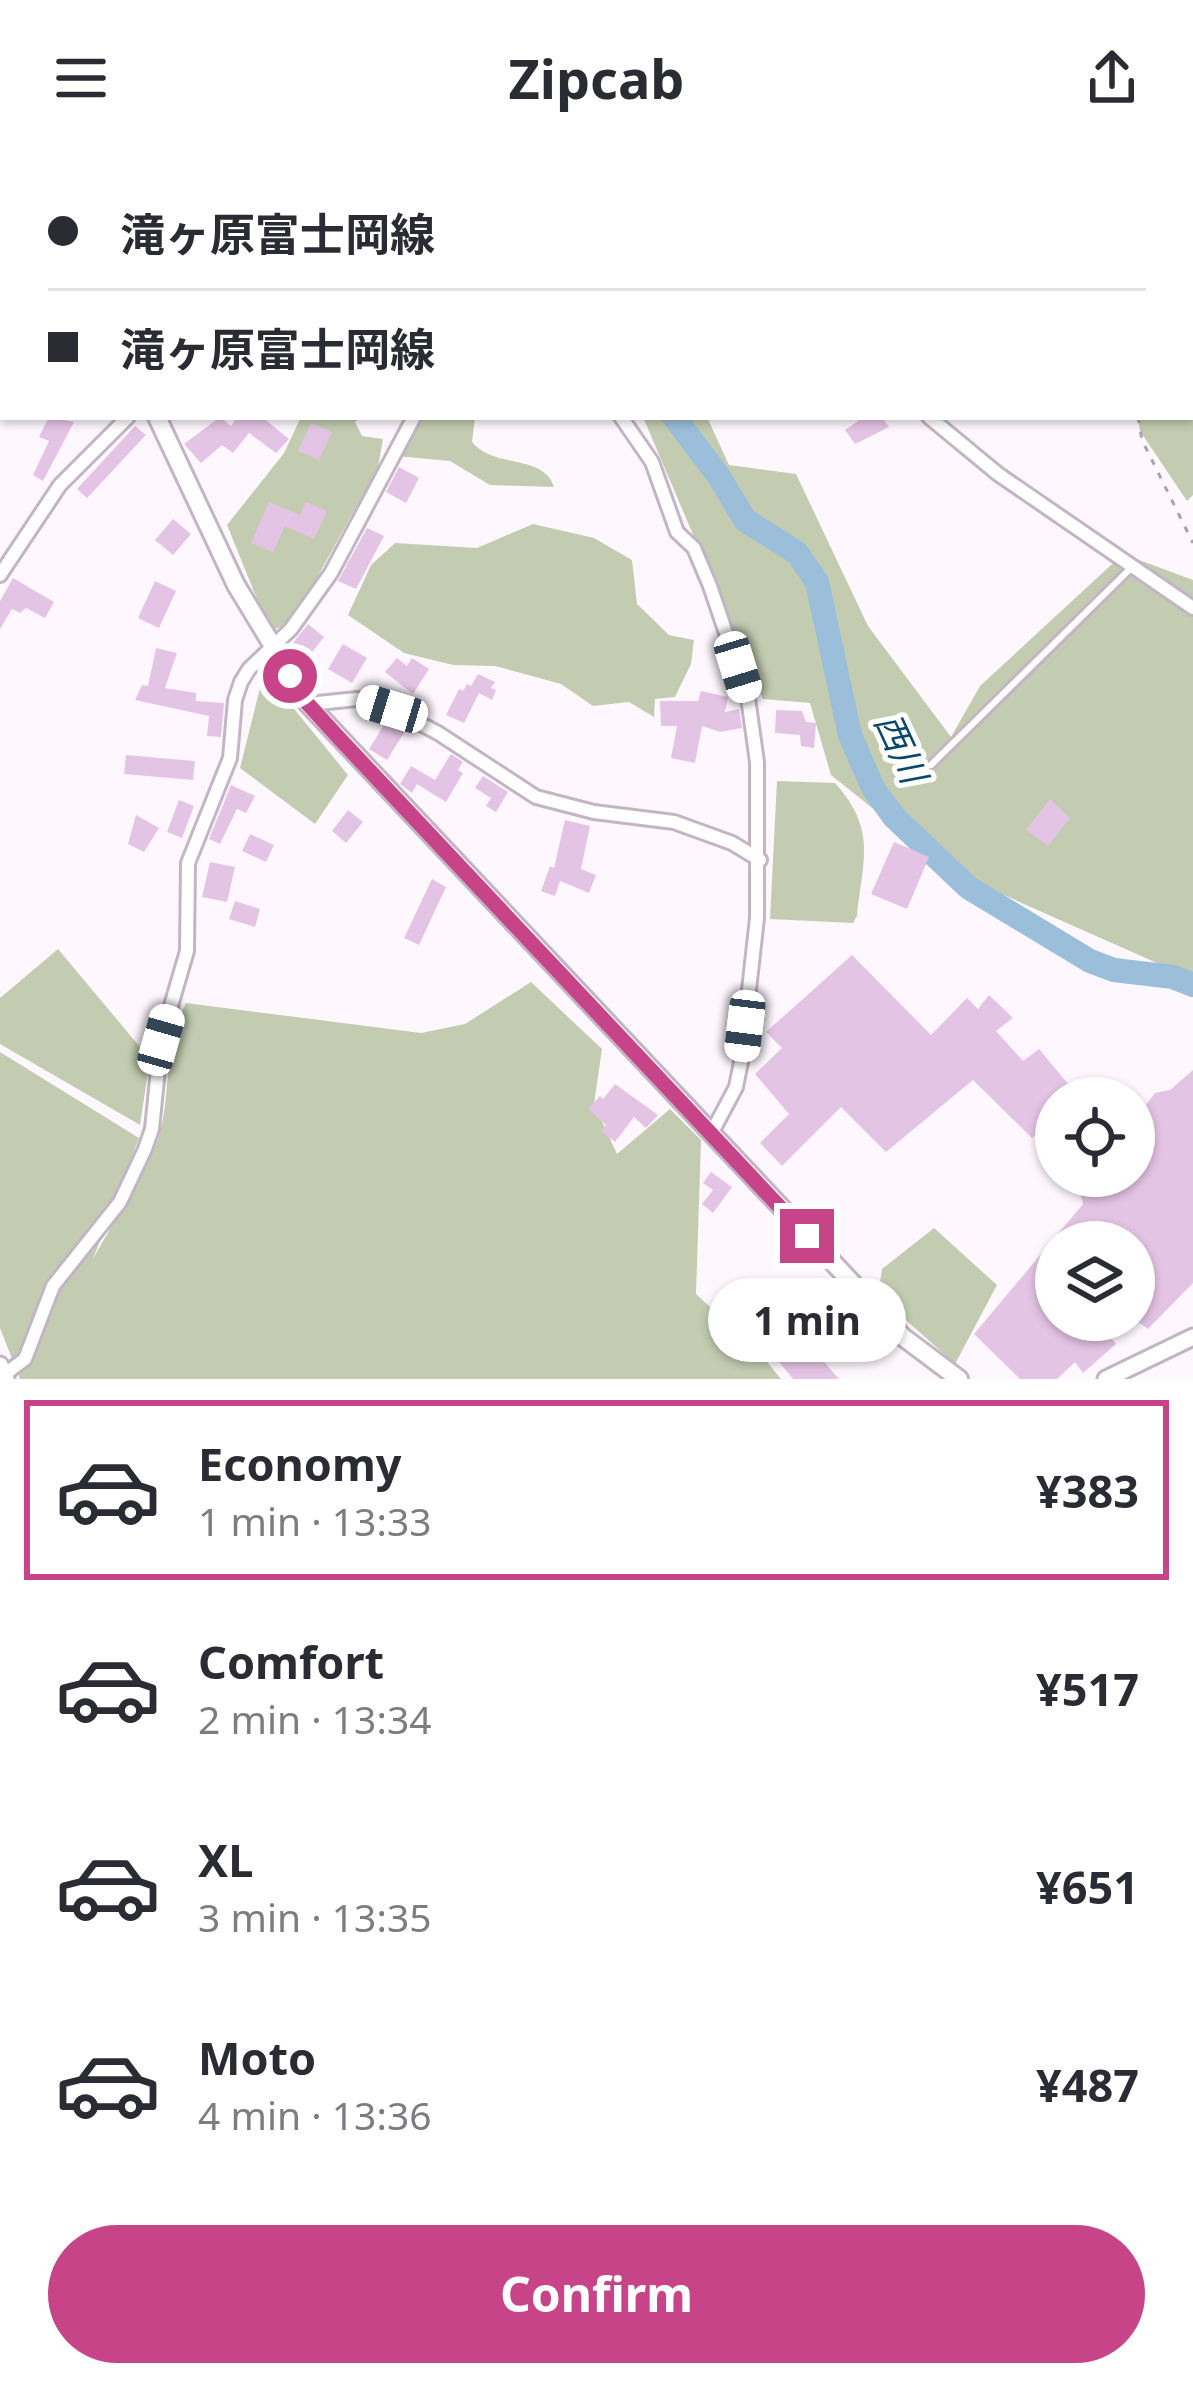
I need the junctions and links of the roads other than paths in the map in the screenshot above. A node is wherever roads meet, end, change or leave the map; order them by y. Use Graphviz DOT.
graph roads {
  1 [pos="125,420"];
  2 [pos="158,420"];
  3 [pos="412,420"];
  4 [pos="622,420"];
  5 [pos="933,420"];
  6 [pos="1132,567"];
  7 [pos="0,575"];
  8 [pos="1193,608"];
  9 [pos="272,649"];
  10 [pos="308,704"];
  11 [pos="931,765"];
  12 [pos="760,860"];
  13 [pos="712,1134"];
  14 [pos="1193,1336"];
  15 [pos="4,1373"];
  16 [pos="959,1379"];
  17 [pos="1106,1379"];
  1 -- 7 [label="street"];
  2 -- 9 [label="main road"];
  3 -- 9 [label="street"];
  4 -- 12 [label="street"];
  5 -- 6 [label="street"];
  6 -- 8 [label="street"];
  6 -- 11 [label="lane"];
  9 -- 10 [label="main road"];
  9 -- 15 [label="street"];
  10 -- 12 [label="street"];
  10 -- 13 [label="main road"];
  12 -- 13 [label="street"];
  13 -- 16 [label="main road"];
  14 -- 17 [label="street"];
}
